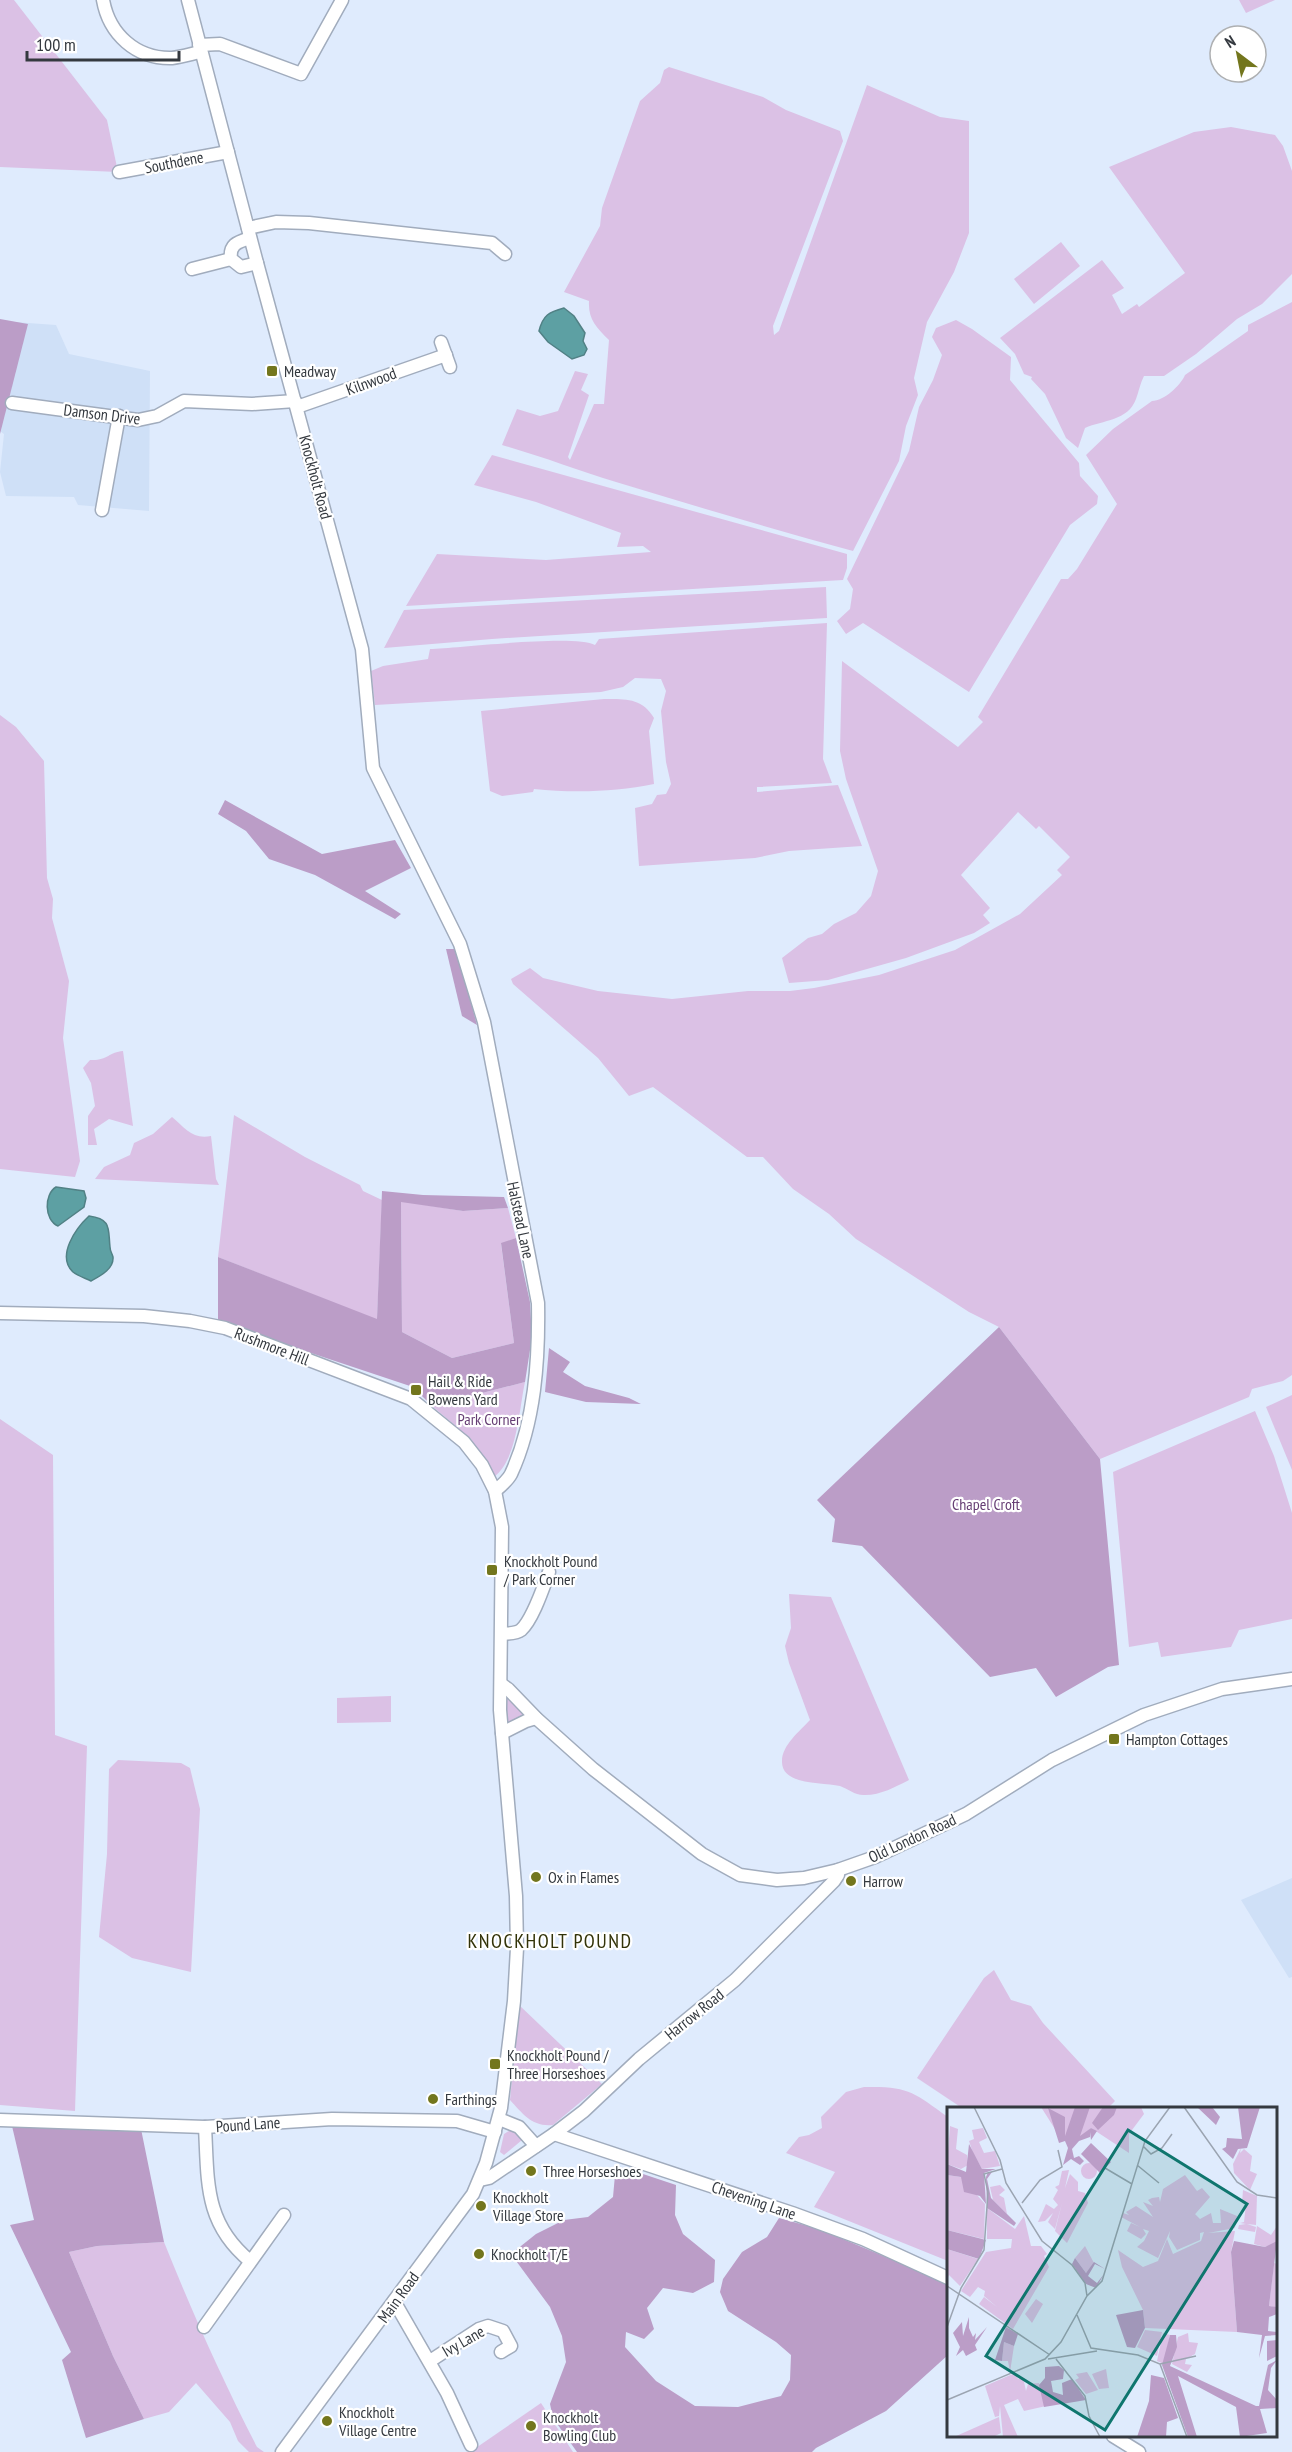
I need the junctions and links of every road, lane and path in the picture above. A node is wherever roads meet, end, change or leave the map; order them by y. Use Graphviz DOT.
graph roads {
  1 [pos="103,0"];
  2 [pos="188,0"];
  3 [pos="342,0"];
  4 [pos="200,49"];
  5 [pos="228,152"];
  6 [pos="119,172"];
  7 [pos="249,233"];
  8 [pos="505,254"];
  9 [pos="231,259"];
  10 [pos="257,263"];
  11 [pos="192,269"];
  12 [pos="441,342"];
  13 [pos="446,355"];
  14 [pos="450,367"];
  15 [pos="12,403"];
  16 [pos="296,404"];
  17 [pos="119,416"];
  18 [pos="102,510"];
  19 [pos="460,944"];
  20 [pos="0,1313"];
  21 [pos="495,1491"];
  22 [pos="549,1572"];
  23 [pos="502,1634"];
  24 [pos="1292,1679"];
  25 [pos="501,1684"];
  26 [pos="536,1718"];
  27 [pos="502,1733"];
  28 [pos="838,1870"];
  29 [pos="804,1878"];
  30 [pos="816,1898"];
  31 [pos="499,2119"];
  32 [pos="0,2120"];
  33 [pos="205,2127"];
  34 [pos="495,2132"];
  35 [pos="554,2134"];
  36 [pos="536,2146"];
  37 [pos="480,2180"];
  38 [pos="282,2222"];
  39 [pos="250,2261"];
  40 [pos="947,2278"];
  41 [pos="394,2301"];
  42 [pos="201,2307"];
  43 [pos="212,2315"];
  44 [pos="204,2327"];
  45 [pos="501,2352"];
  46 [pos="430,2361"];
  47 [pos="1115,2437"];
  48 [pos="471,2445"];
  49 [pos="282,2452"];
  50 [pos="1139,2452"];
  1 -- 4 [label="street"];
  2 -- 4 [label="street, Knockholt Road"];
  3 -- 4 [label="street"];
  4 -- 5 [label="street, Knockholt Road"];
  5 -- 6 [label="street, Southdene"];
  5 -- 7 [label="street, Knockholt Road"];
  7 -- 8 [label="street"];
  7 -- 9 [label="street"];
  7 -- 10 [label="street, Knockholt Road"];
  9 -- 10 [label="street"];
  9 -- 11 [label="street"];
  10 -- 16 [label="street, Knockholt Road"];
  12 -- 13 [label="street"];
  13 -- 14 [label="street"];
  13 -- 16 [label="street, Kilnwood"];
  15 -- 17 [label="street, Damson Drive"];
  16 -- 17 [label="street, Damson Drive"];
  16 -- 19 [label="street, Knockholt Road"];
  17 -- 18 [label="street"];
  19 -- 21 [label="street, Halstead Lane"];
  20 -- 21 [label="street, Rushmore Hill"];
  21 -- 23 [label="street, Rushmore Hill"];
  22 -- 23 [label="street"];
  23 -- 25 [label="street, Rushmore Hill"];
  24 -- 28 [label="street, Old London Road"];
  25 -- 26 [label="street, Old London Road"];
  25 -- 27 [label="street, Rushmore Hill"];
  26 -- 27 [label="street"];
  26 -- 29 [label="street, Old London Road"];
  27 -- 31 [label="street, Main Road"];
  28 -- 29 [label="street, Old London Road"];
  28 -- 30 [label="street, Harrow Road"];
  29 -- 30 [label="street"];
  30 -- 35 [label="street, Harrow Road"];
  31 -- 34 [label="street, Main Road"];
  31 -- 36 [label="street"];
  32 -- 33 [label="street, Pound Lane"];
  33 -- 34 [label="street, Pound Lane"];
  33 -- 39 [label="street"];
  34 -- 37 [label="street, Main Road"];
  35 -- 36 [label="street, Harrow Road"];
  35 -- 40 [label="street, Chevening Lane"];
  36 -- 37 [label="street, Harrow Road"];
  37 -- 41 [label="street, Main Road"];
  38 -- 39 [label="street"];
  39 -- 43 [label="street"];
  41 -- 46 [label="street, Ivy Lane"];
  41 -- 49 [label="street, Main Road"];
  42 -- 43 [label="street"];
  43 -- 44 [label="street"];
  45 -- 46 [label="street, Ivy Lane"];
  46 -- 48 [label="street, Ivy Lane"];
  47 -- 50 [label="street"];
}
